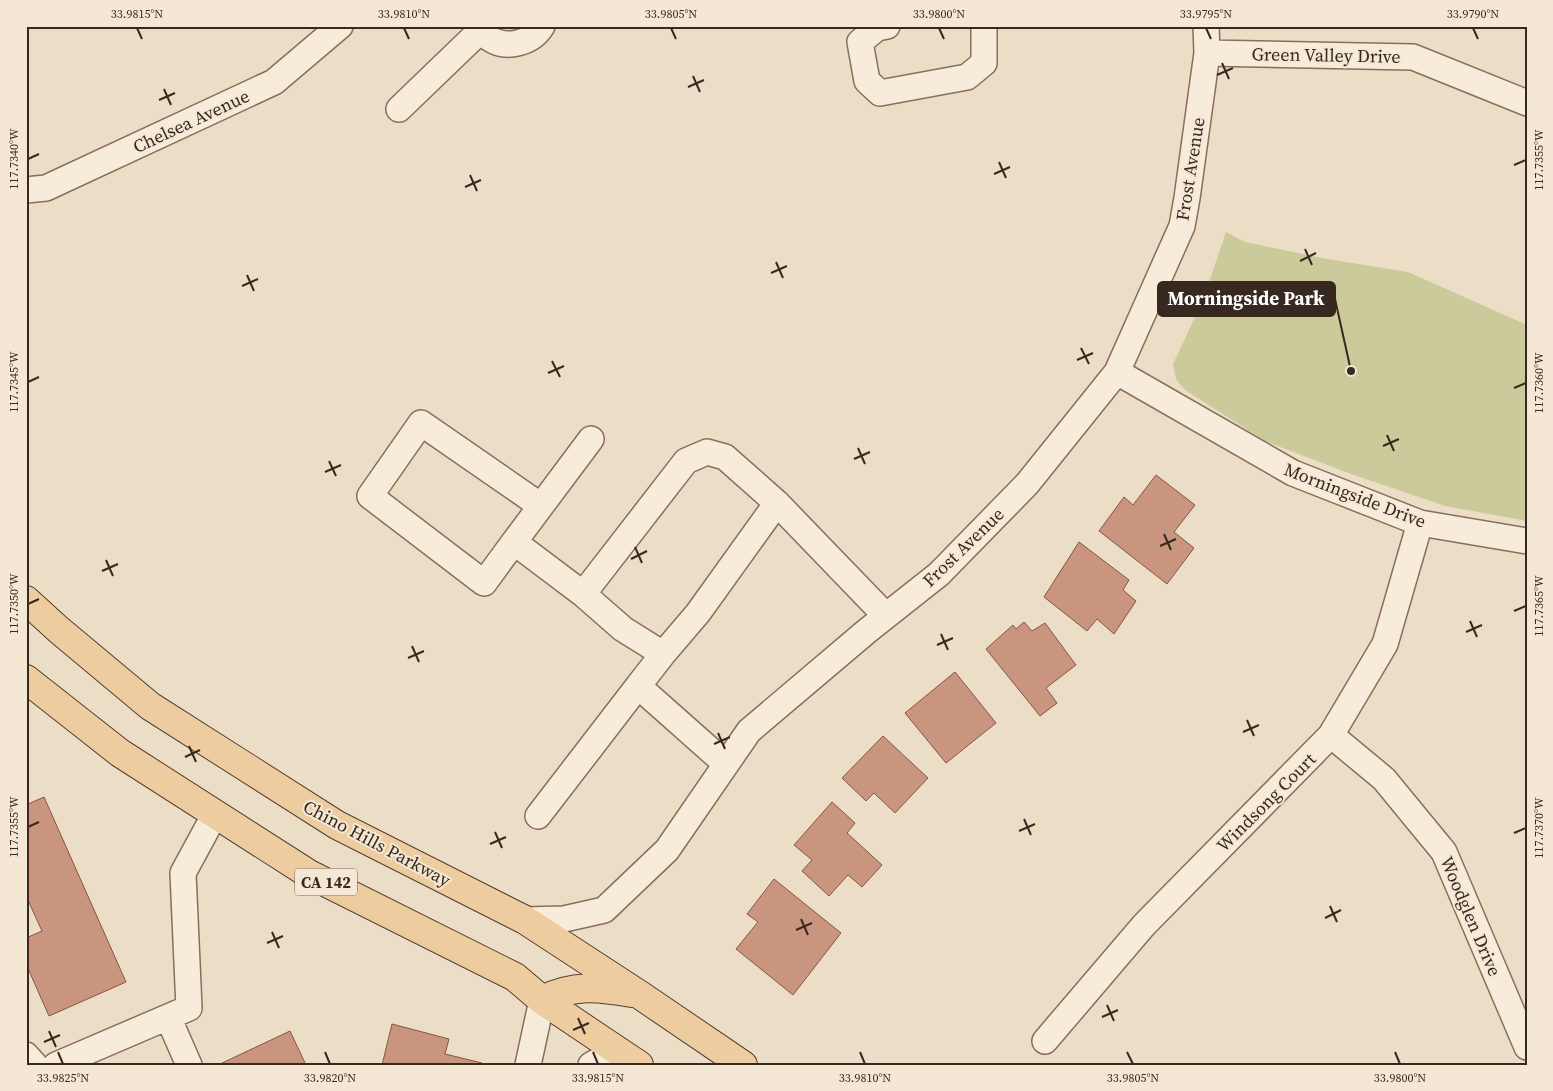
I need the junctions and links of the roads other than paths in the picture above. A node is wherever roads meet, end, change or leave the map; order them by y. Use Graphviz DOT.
graph roads {
  1 [pos="340,26"];
  2 [pos="542,26"];
  3 [pos="886,26"];
  4 [pos="984,26"];
  5 [pos="1206,26"];
  6 [pos="480,28"];
  7 [pos="1207,53"];
  8 [pos="1527,103"];
  9 [pos="400,109"];
  10 [pos="26,190"];
  11 [pos="1117,372"];
  12 [pos="591,438"];
  13 [pos="777,503"];
  14 [pos="541,506"];
  15 [pos="1420,523"];
  16 [pos="1527,541"];
  17 [pos="514,542"];
  18 [pos="583,594"];
  19 [pos="26,600"];
  20 [pos="886,616"];
  21 [pos="663,654"];
  22 [pos="26,679"];
  23 [pos="638,686"];
  24 [pos="1331,735"];
  25 [pos="726,764"];
  26 [pos="215,814"];
  27 [pos="538,816"];
  28 [pos="525,920"];
  29 [pos="640,995"];
  30 [pos="542,1000"];
  31 [pos="168,1017"];
  32 [pos="1045,1041"];
  33 [pos="1527,1047"];
  34 [pos="26,1056"];
  35 [pos="628,1058"];
  36 [pos="35,1065"];
  37 [pos="56,1065"];
  38 [pos="189,1065"];
  39 [pos="528,1065"];
  40 [pos="591,1065"];
  41 [pos="743,1065"];
  1 -- 10 [label="street, Chelsea Avenue"];
  2 -- 6 [label="street"];
  3 -- 4 [label="street"];
  5 -- 7 [label="street, Frost Avenue"];
  6 -- 9 [label="street"];
  7 -- 8 [label="street, Green Valley Drive"];
  7 -- 11 [label="street, Frost Avenue"];
  11 -- 15 [label="street, Morningside Drive"];
  11 -- 20 [label="street, Frost Avenue"];
  12 -- 14 [label="street"];
  13 -- 18 [label="street"];
  13 -- 20 [label="street"];
  13 -- 21 [label="street"];
  14 -- 17 [label="street"];
  14 -- 17 [label="street"];
  15 -- 16 [label="street, Morningside Drive"];
  15 -- 24 [label="street, Windsong Court"];
  17 -- 18 [label="street"];
  18 -- 21 [label="street"];
  19 -- 28 [label="main road, Chino Hills Parkway"];
  20 -- 25 [label="street, Frost Avenue"];
  21 -- 23 [label="street"];
  22 -- 26 [label="main road, CA 142"];
  23 -- 25 [label="street"];
  23 -- 27 [label="street"];
  24 -- 32 [label="street, Windsong Court"];
  24 -- 33 [label="street, Woodglen Drive"];
  25 -- 28 [label="street, Frost Avenue"];
  26 -- 30 [label="main road, CA 142"];
  26 -- 31 [label="street"];
  28 -- 29 [label="main road, Chino Hills Parkway"];
  29 -- 30 [label="main road"];
  29 -- 41 [label="main road, Chino Hills Parkway"];
  30 -- 35 [label="main road, CA 142"];
  30 -- 39 [label="street"];
  31 -- 37 [label="street"];
  31 -- 38 [label="street"];
  34 -- 36 [label="street"];
  35 -- 40 [label="street"];
}
